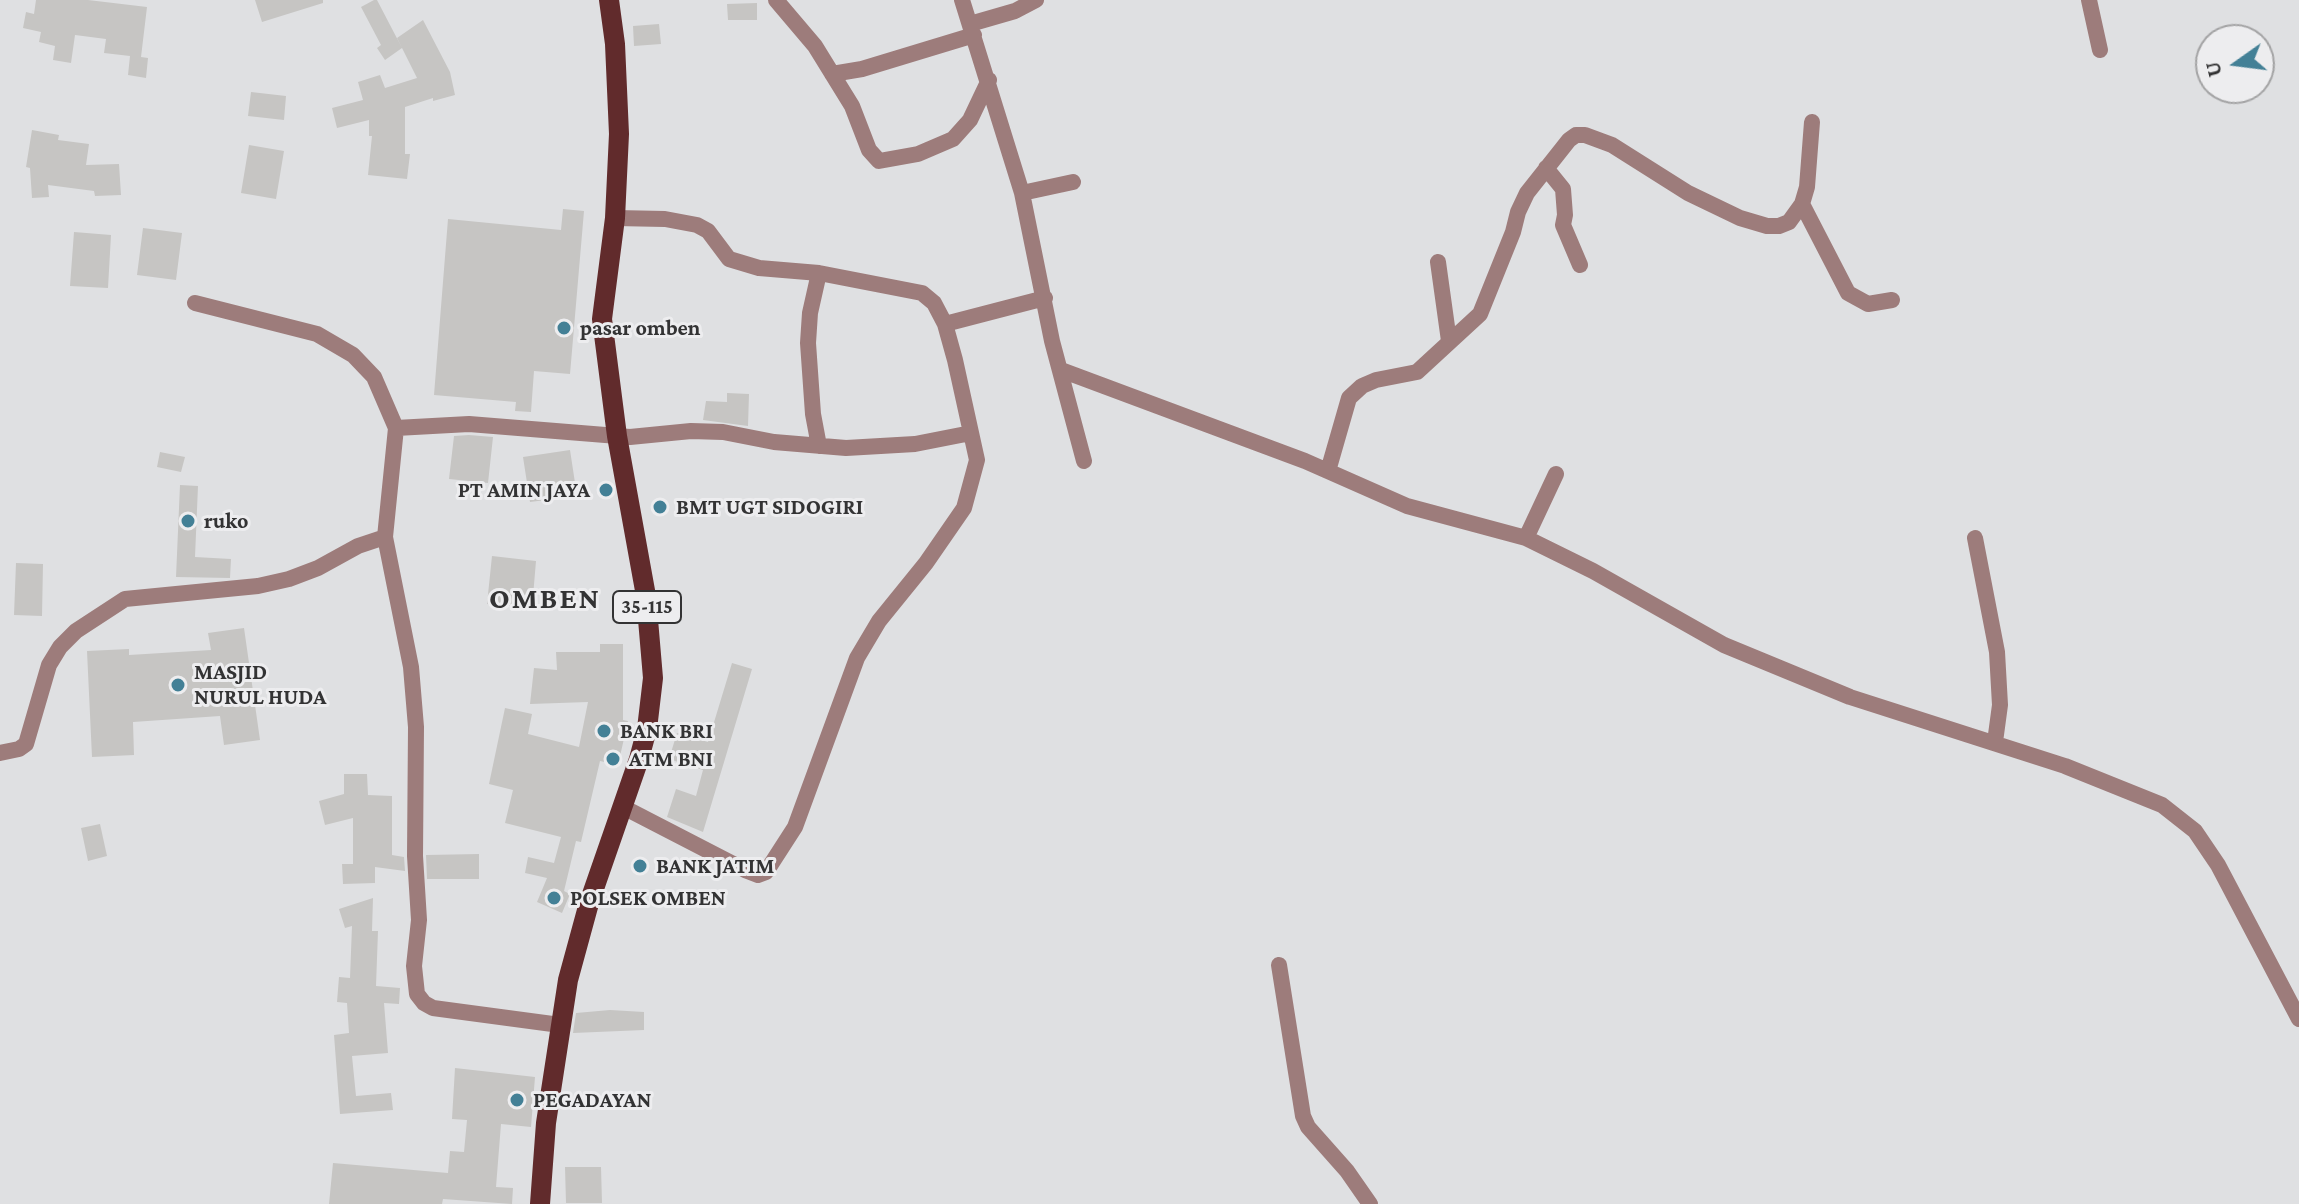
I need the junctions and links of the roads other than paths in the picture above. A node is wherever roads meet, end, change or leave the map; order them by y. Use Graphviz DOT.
graph roads {
  1 [pos="609,0"];
  2 [pos="776,0"];
  3 [pos="962,0"];
  4 [pos="1036,0"];
  5 [pos="2089,0"];
  6 [pos="972,30"];
  7 [pos="2100,50"];
  8 [pos="832,74"];
  9 [pos="989,80"];
  10 [pos="1812,122"];
  11 [pos="1546,168"];
  12 [pos="1073,182"];
  13 [pos="1022,193"];
  14 [pos="1802,204"];
  15 [pos="615,218"];
  16 [pos="1438,262"];
  17 [pos="1580,265"];
  18 [pos="819,273"];
  19 [pos="1045,298"];
  20 [pos="1892,300"];
  21 [pos="195,303"];
  22 [pos="945,324"];
  23 [pos="1449,341"];
  24 [pos="1061,370"];
  25 [pos="396,428"];
  26 [pos="971,433"];
  27 [pos="617,436"];
  28 [pos="819,446"];
  29 [pos="1084,461"];
  30 [pos="1328,471"];
  31 [pos="1556,474"];
  32 [pos="385,537"];
  33 [pos="1526,538"];
  34 [pos="1975,538"];
  35 [pos="1995,742"];
  36 [pos="0,753"];
  37 [pos="623,807"];
  38 [pos="1279,965"];
  39 [pos="2299,1019"];
  40 [pos="560,1025"];
  41 [pos="540,1204"];
  42 [pos="1370,1204"];
  1 -- 15 [label="main road, 35-115"];
  2 -- 8 [label="street"];
  3 -- 6 [label="street"];
  4 -- 6 [label="street"];
  5 -- 7 [label="street"];
  6 -- 8 [label="street"];
  6 -- 9 [label="street"];
  8 -- 9 [label="street"];
  9 -- 13 [label="street"];
  10 -- 14 [label="street"];
  11 -- 14 [label="street"];
  11 -- 17 [label="street"];
  11 -- 23 [label="street"];
  12 -- 13 [label="street"];
  13 -- 19 [label="street"];
  14 -- 20 [label="street"];
  15 -- 18 [label="street"];
  15 -- 27 [label="main road, 35-115"];
  16 -- 23 [label="street"];
  18 -- 22 [label="street"];
  18 -- 28 [label="street"];
  19 -- 22 [label="street"];
  19 -- 24 [label="street"];
  21 -- 25 [label="street"];
  22 -- 26 [label="street"];
  23 -- 30 [label="street"];
  24 -- 29 [label="street"];
  24 -- 30 [label="street"];
  25 -- 27 [label="street"];
  25 -- 32 [label="street"];
  26 -- 28 [label="street"];
  26 -- 37 [label="street"];
  27 -- 28 [label="street"];
  27 -- 37 [label="main road, 35-115"];
  30 -- 33 [label="street"];
  31 -- 33 [label="street"];
  32 -- 36 [label="street"];
  32 -- 40 [label="street"];
  33 -- 35 [label="street"];
  34 -- 35 [label="street"];
  35 -- 39 [label="street"];
  37 -- 40 [label="main road, 35-115"];
  38 -- 42 [label="street"];
  40 -- 41 [label="main road, 35-115"];
}
